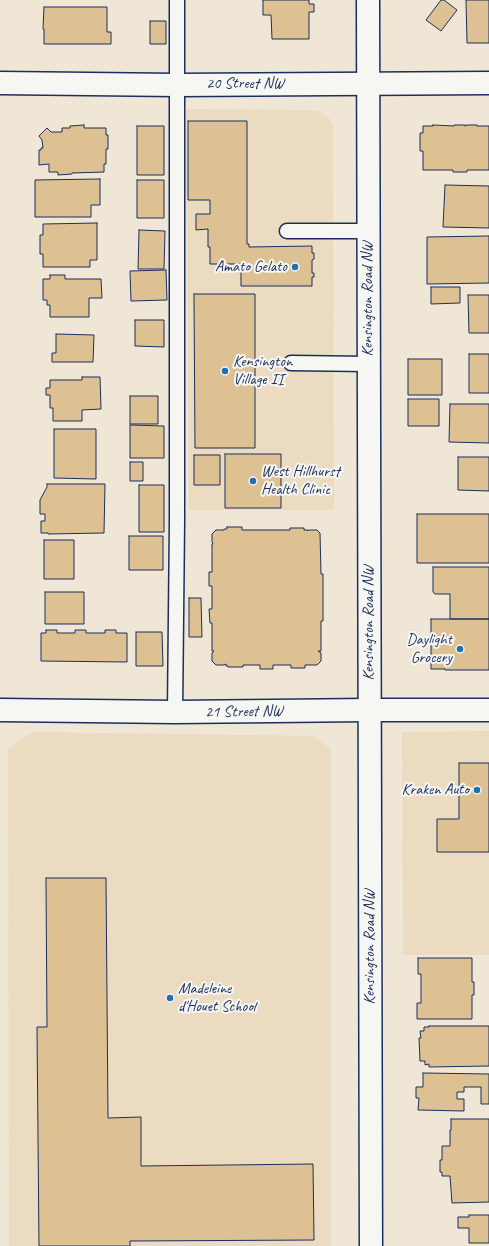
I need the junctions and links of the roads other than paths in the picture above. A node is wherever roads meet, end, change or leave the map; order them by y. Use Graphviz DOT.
graph roads {
  1 [pos="177,0"];
  2 [pos="368,0"];
  3 [pos="0,83"];
  4 [pos="489,83"];
  5 [pos="177,85"];
  6 [pos="368,85"];
  7 [pos="287,231"];
  8 [pos="368,232"];
  9 [pos="291,363"];
  10 [pos="368,364"];
  11 [pos="0,710"];
  12 [pos="369,710"];
  13 [pos="489,710"];
  14 [pos="175,712"];
  15 [pos="371,1246"];
  1 -- 5 [label="lane"];
  2 -- 6 [label="street, Kensington Road NW"];
  3 -- 5 [label="street, 20 Street NW"];
  4 -- 6 [label="street, 20 Street NW"];
  5 -- 6 [label="street, 20 Street NW"];
  5 -- 14 [label="lane"];
  6 -- 8 [label="street, Kensington Road NW"];
  7 -- 8 [label="lane"];
  8 -- 10 [label="street, Kensington Road NW"];
  9 -- 10 [label="lane"];
  10 -- 12 [label="street, Kensington Road NW"];
  11 -- 14 [label="street, 21 Street NW"];
  12 -- 13 [label="street, 21 Street NW"];
  12 -- 14 [label="street, 21 Street NW"];
  12 -- 15 [label="street, Kensington Road NW"];
}
